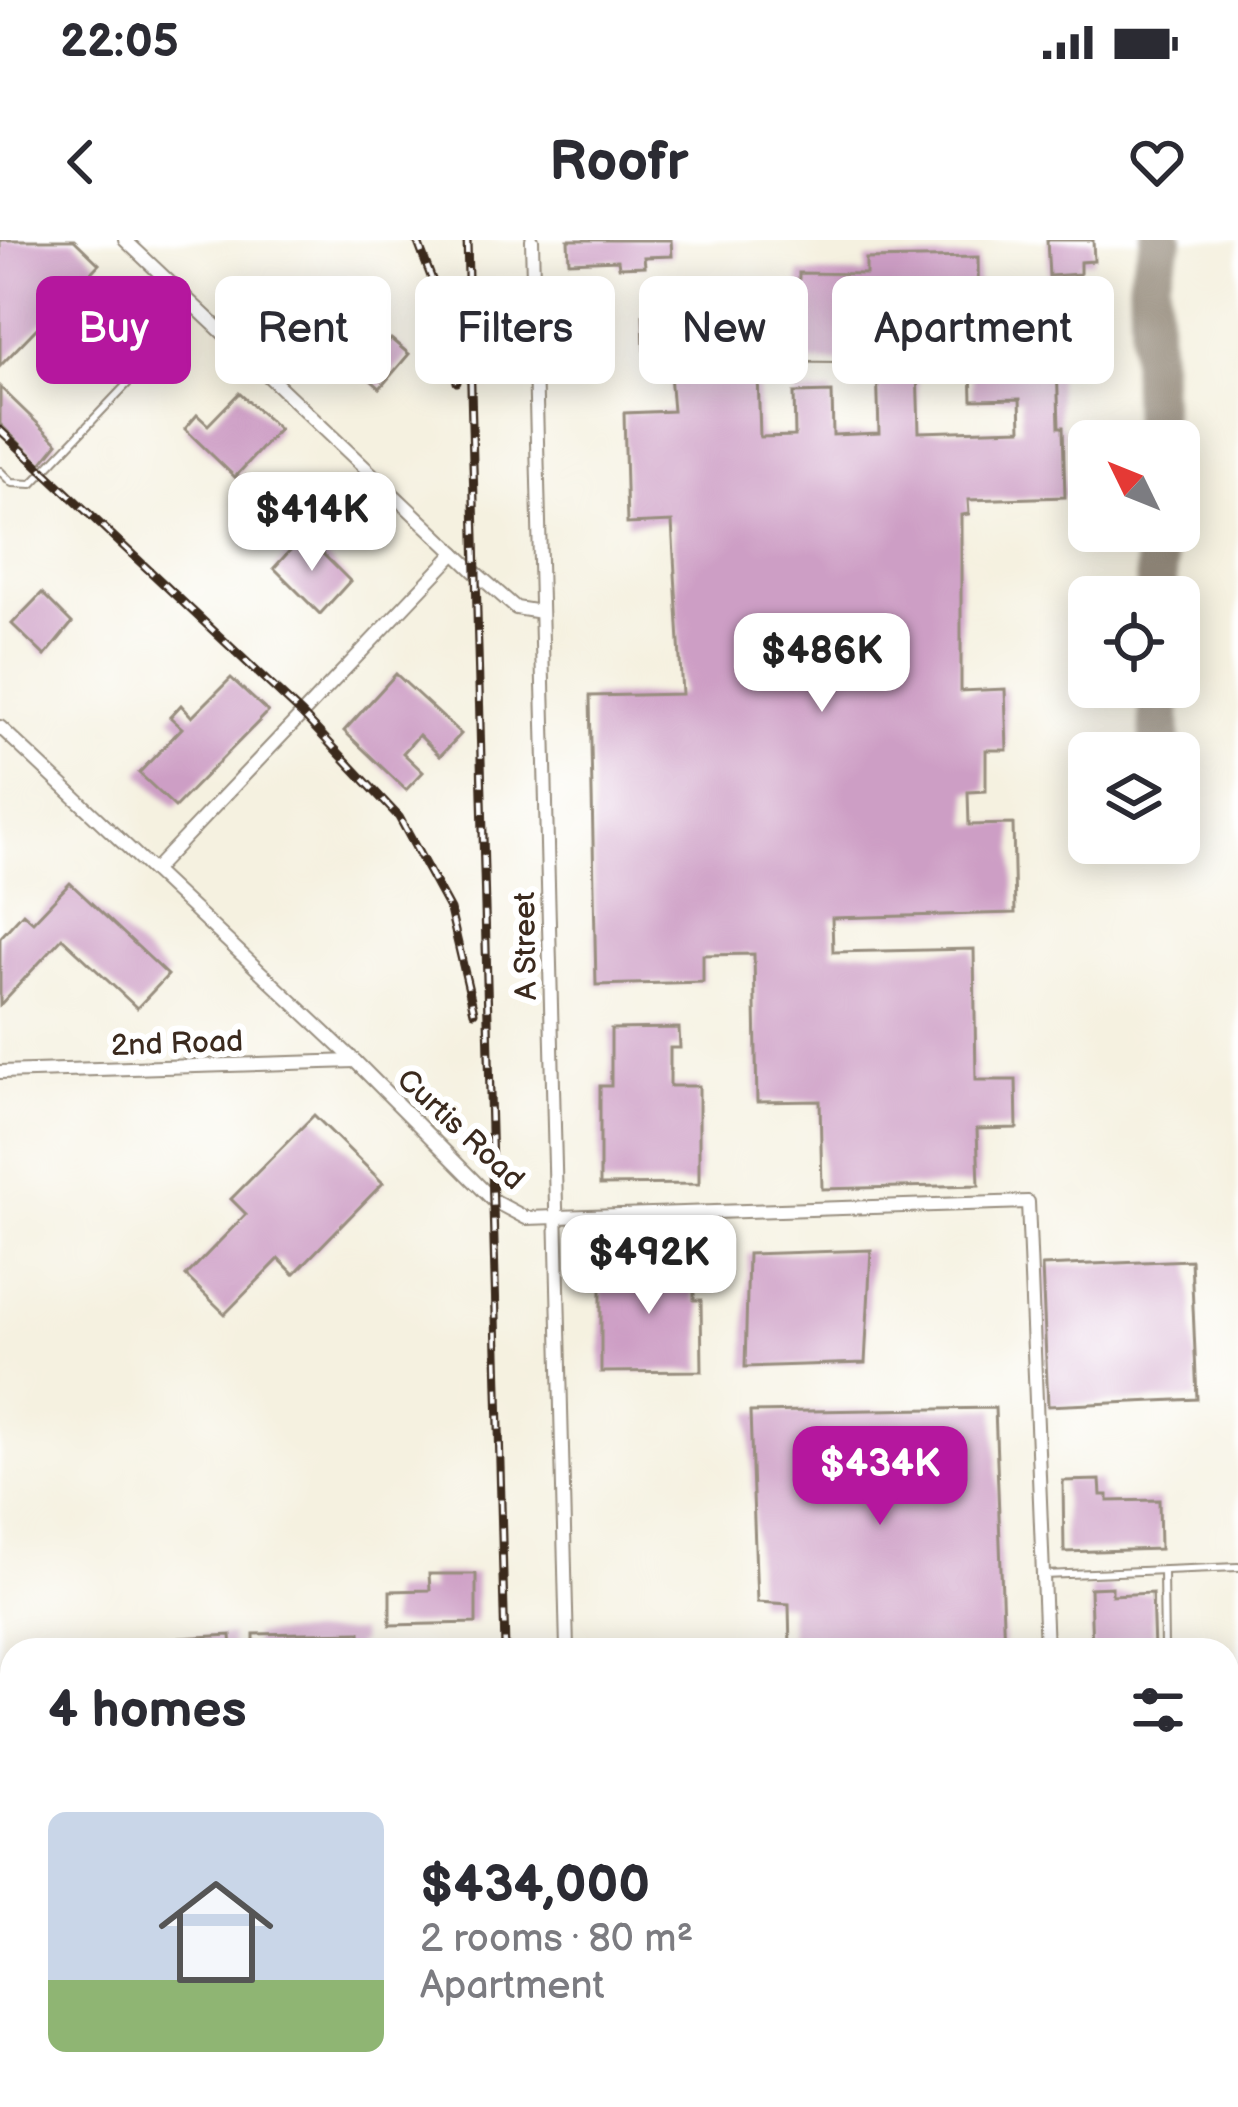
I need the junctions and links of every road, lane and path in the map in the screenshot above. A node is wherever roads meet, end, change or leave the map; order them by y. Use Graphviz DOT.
graph roads {
  1 [pos="124,240"];
  2 [pos="532,240"];
  3 [pos="162,276"];
  4 [pos="191,303"];
  5 [pos="127,384"];
  6 [pos="0,471"];
  7 [pos="455,553"];
  8 [pos="541,611"];
  9 [pos="0,727"];
  10 [pos="154,870"];
  11 [pos="355,1061"];
  12 [pos="0,1072"];
  13 [pos="556,1217"];
  14 [pos="1238,1567"];
  15 [pos="1163,1570"];
  16 [pos="1044,1575"];
  17 [pos="567,1638"];
  18 [pos="1046,1638"];
  19 [pos="1164,1638"];
  1 -- 3 [label="street"];
  2 -- 8 [label="street, A Street"];
  4 -- 7 [label="street"];
  5 -- 6 [label="lane"];
  7 -- 8 [label="street"];
  7 -- 10 [label="street"];
  8 -- 13 [label="street, A Street"];
  9 -- 10 [label="street, Curtis Road"];
  10 -- 11 [label="street, Curtis Road"];
  11 -- 12 [label="street, 2nd Road"];
  11 -- 13 [label="street, Curtis Road"];
  13 -- 16 [label="street, Curtis Road"];
  13 -- 17 [label="street, A Street"];
  14 -- 15 [label="lane"];
  15 -- 16 [label="lane"];
  15 -- 19 [label="lane"];
  16 -- 18 [label="street"];
}
